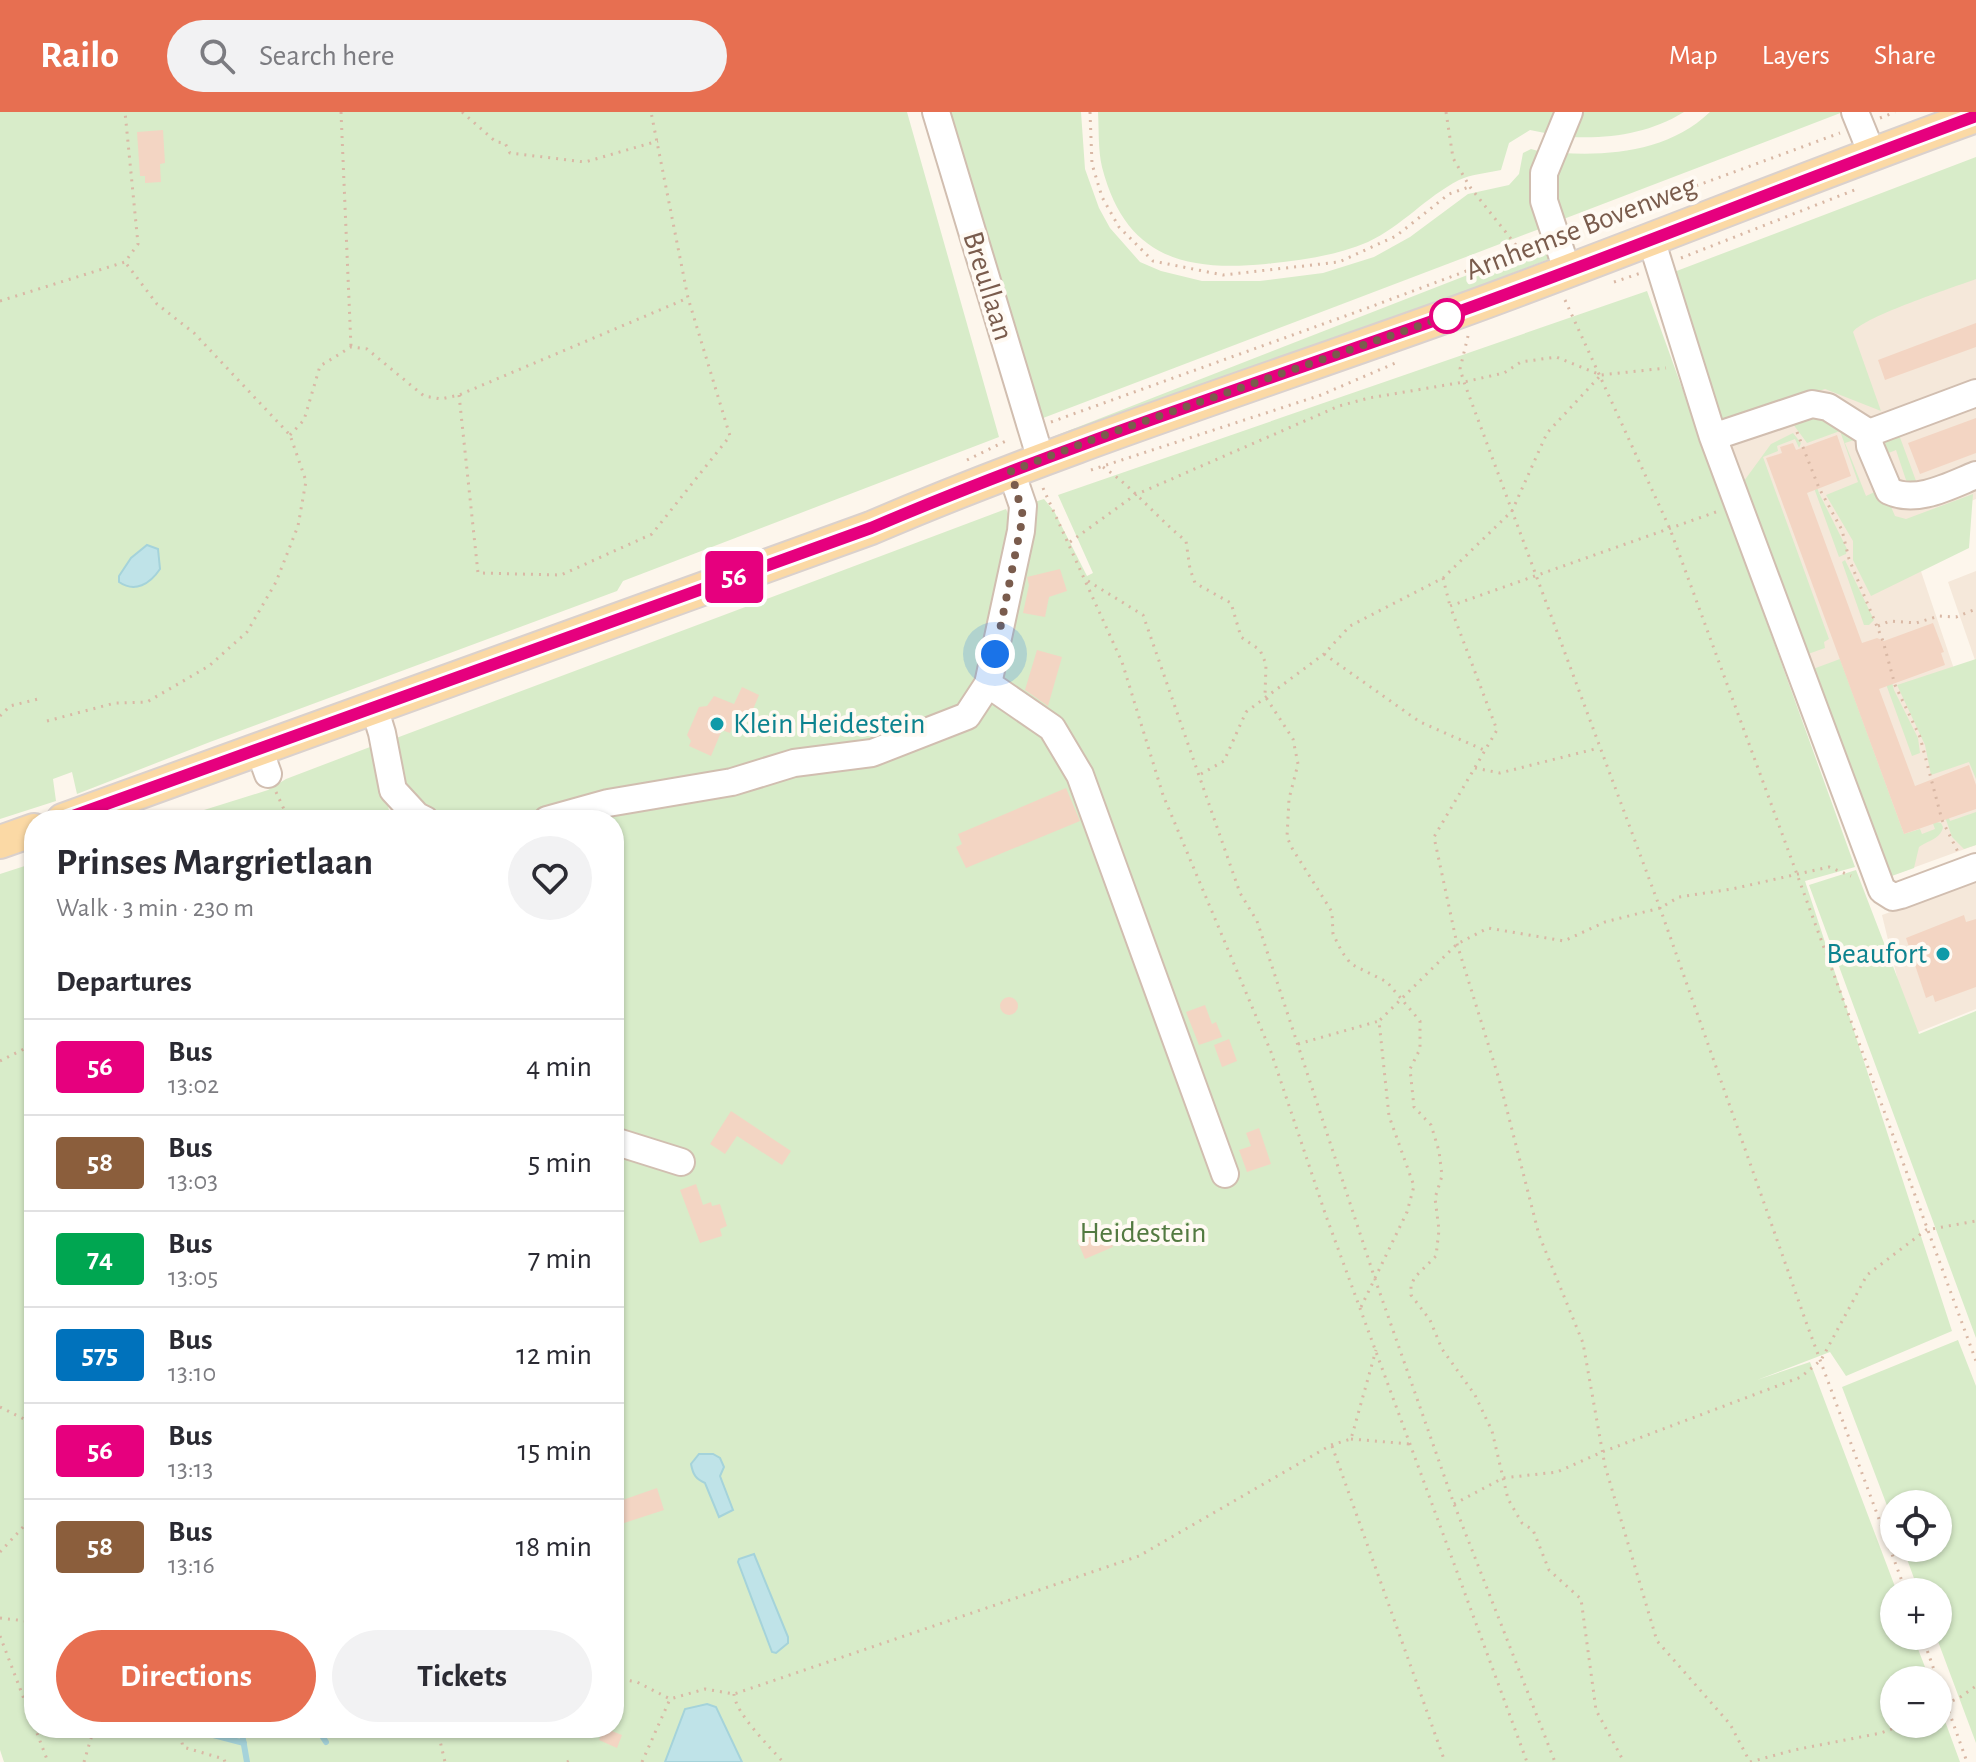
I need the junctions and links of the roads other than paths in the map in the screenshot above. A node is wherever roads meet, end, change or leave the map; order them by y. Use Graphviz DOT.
graph roads {
  1 [pos="936,112"];
  2 [pos="1569,112"];
  3 [pos="1976,116"];
  4 [pos="1862,131"];
  5 [pos="1651,239"];
  6 [pos="1555,274"];
  7 [pos="1976,393"];
  8 [pos="1869,433"];
  9 [pos="1713,437"];
  10 [pos="1031,472"];
  11 [pos="1976,475"];
  12 [pos="988,684"];
  13 [pos="374,707"];
  14 [pos="98,810"];
  15 [pos="411,810"];
  16 [pos="583,810"];
  17 [pos="24,834"];
  18 [pos="0,842"];
  19 [pos="1971,868"];
  20 [pos="624,1144"];
  21 [pos="681,1162"];
  22 [pos="1225,1174"];
  1 -- 10 [label="street, Breullaan"];
  2 -- 6 [label="street"];
  3 -- 4 [label="main road, Arnhemse Bovenweg"];
  4 -- 5 [label="main road, Arnhemse Bovenweg"];
  5 -- 6 [label="main road, Arnhemse Bovenweg"];
  5 -- 9 [label="street"];
  6 -- 10 [label="main road, Arnhemse Bovenweg"];
  7 -- 8 [label="street"];
  8 -- 9 [label="street"];
  8 -- 11 [label="street"];
  9 -- 19 [label="street"];
  10 -- 12 [label="street"];
  10 -- 13 [label="main road, Arnhemse Bovenweg"];
  12 -- 16 [label="street"];
  12 -- 22 [label="street"];
  13 -- 14 [label="main road, Arnhemse Bovenweg"];
  13 -- 15 [label="street"];
  17 -- 18 [label="main road"];
  20 -- 21 [label="street"];
}
